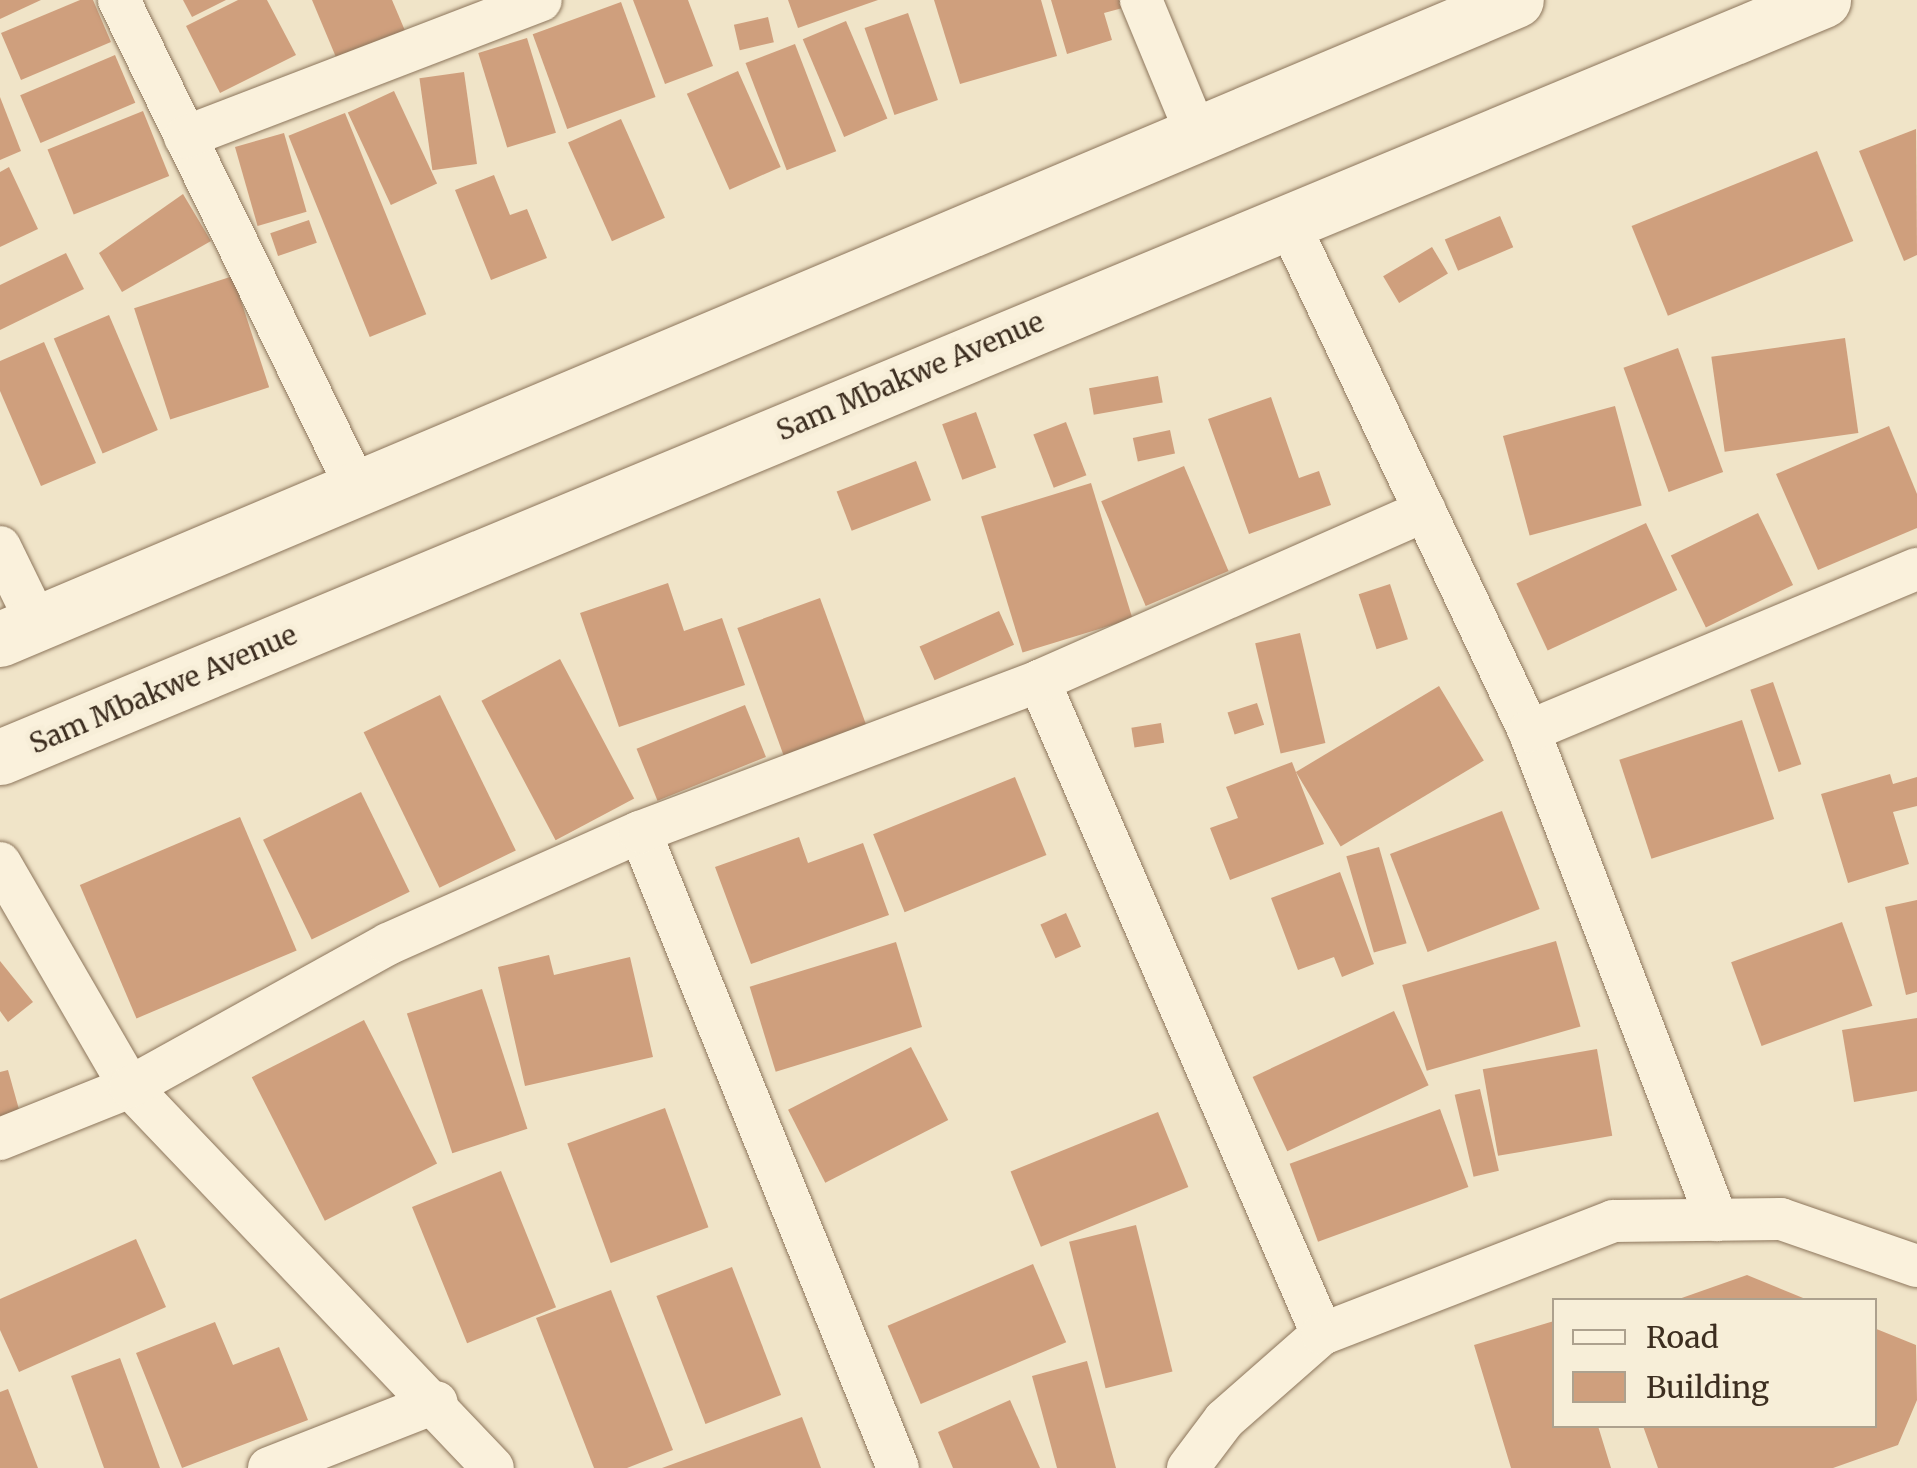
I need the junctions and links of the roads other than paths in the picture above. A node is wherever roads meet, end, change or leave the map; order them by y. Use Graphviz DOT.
graph roads {
  1 [pos="118,0"];
  2 [pos="542,0"];
  3 [pos="1140,0"];
  4 [pos="1823,0"];
  5 [pos="1482,6"];
  6 [pos="1197,135"];
  7 [pos="185,137"];
  8 [pos="1286,218"];
  9 [pos="358,490"];
  10 [pos="1425,510"];
  11 [pos="0,548"];
  12 [pos="1917,568"];
  13 [pos="19,631"];
  14 [pos="1040,681"];
  15 [pos="1530,731"];
  16 [pos="0,757"];
  17 [pos="640,832"];
  18 [pos="0,863"];
  19 [pos="130,1086"];
  20 [pos="0,1139"];
  21 [pos="1717,1220"];
  22 [pos="1917,1266"];
  23 [pos="1322,1334"];
  24 [pos="437,1402"];
  25 [pos="269,1468"];
  26 [pos="493,1468"];
  27 [pos="898,1468"];
  28 [pos="1188,1468"];
  1 -- 7 [label="street"];
  2 -- 7 [label="street"];
  3 -- 6 [label="street"];
  4 -- 8 [label="main road, Sam Mbakwe Avenue"];
  5 -- 6 [label="main road"];
  6 -- 9 [label="main road"];
  7 -- 9 [label="street"];
  8 -- 10 [label="street"];
  8 -- 16 [label="main road, Sam Mbakwe Avenue"];
  9 -- 13 [label="main road"];
  10 -- 14 [label="street"];
  10 -- 15 [label="street"];
  11 -- 13 [label="street"];
  12 -- 15 [label="street"];
  14 -- 17 [label="street"];
  14 -- 23 [label="street"];
  15 -- 21 [label="street"];
  17 -- 19 [label="street"];
  17 -- 27 [label="street"];
  18 -- 19 [label="street"];
  19 -- 20 [label="street"];
  19 -- 24 [label="street"];
  21 -- 22 [label="street"];
  21 -- 23 [label="street"];
  23 -- 28 [label="street"];
  24 -- 25 [label="street"];
  24 -- 26 [label="street"];
}
